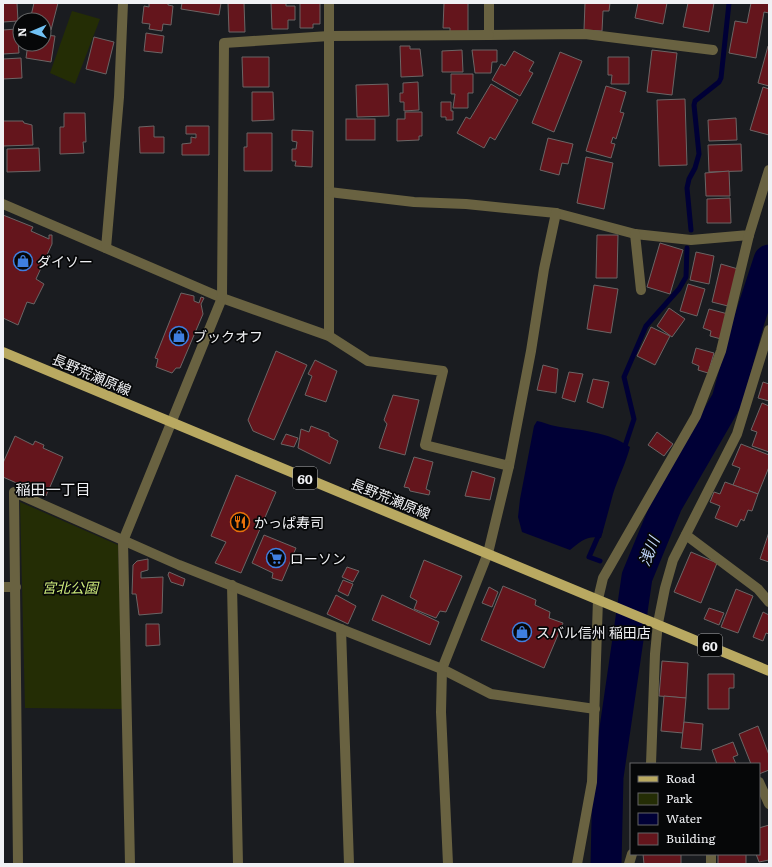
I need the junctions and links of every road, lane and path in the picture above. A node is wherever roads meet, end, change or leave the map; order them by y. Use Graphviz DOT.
graph roads {
  1 [pos="123,3"];
  2 [pos="329,3"];
  3 [pos="489,3"];
  4 [pos="489,35"];
  5 [pos="329,36"];
  6 [pos="713,50"];
  7 [pos="769,170"];
  8 [pos="329,192"];
  9 [pos="3,204"];
  10 [pos="556,213"];
  11 [pos="635,234"];
  12 [pos="749,235"];
  13 [pos="106,248"];
  14 [pos="641,290"];
  15 [pos="222,298"];
  16 [pos="769,330"];
  17 [pos="329,336"];
  18 [pos="3,352"];
  19 [pos="170,423"];
  20 [pos="509,466"];
  21 [pos="686,535"];
  22 [pos="123,541"];
  23 [pos="488,553"];
  24 [pos="232,585"];
  25 [pos="3,587"];
  26 [pos="16,587"];
  27 [pos="598,599"];
  28 [pos="769,602"];
  29 [pos="654,622"];
  30 [pos="341,629"];
  31 [pos="442,669"];
  32 [pos="769,671"];
  33 [pos="595,709"];
  34 [pos="651,763"];
  35 [pos="760,784"];
  36 [pos="769,804"];
  37 [pos="18,864"];
  38 [pos="130,864"];
  39 [pos="238,864"];
  40 [pos="349,864"];
  41 [pos="448,864"];
  42 [pos="577,864"];
  1 -- 13 [label="street"];
  2 -- 5 [label="street"];
  3 -- 4 [label="street"];
  4 -- 5 [label="street"];
  4 -- 6 [label="street"];
  5 -- 8 [label="street"];
  5 -- 15 [label="street"];
  7 -- 12 [label="street"];
  8 -- 10 [label="street"];
  8 -- 17 [label="street"];
  9 -- 13 [label="street"];
  10 -- 11 [label="street"];
  10 -- 20 [label="street"];
  11 -- 12 [label="street"];
  11 -- 14 [label="street"];
  12 -- 27 [label="street"];
  13 -- 15 [label="street"];
  15 -- 17 [label="street"];
  15 -- 19 [label="street"];
  16 -- 21 [label="street"];
  17 -- 20 [label="street"];
  18 -- 19 [label="main road, 長野荒瀬原線 / 60"];
  19 -- 22 [label="street"];
  19 -- 23 [label="main road, 長野荒瀬原線 / 60"];
  20 -- 23 [label="street"];
  21 -- 28 [label="street"];
  21 -- 29 [label="street"];
  22 -- 24 [label="street"];
  22 -- 26 [label="street"];
  22 -- 38 [label="street"];
  23 -- 27 [label="main road, 長野荒瀬原線 / 60"];
  23 -- 31 [label="street"];
  24 -- 30 [label="street"];
  24 -- 39 [label="street"];
  25 -- 26 [label="street"];
  26 -- 37 [label="street"];
  27 -- 29 [label="main road, 長野荒瀬原線 / 60"];
  27 -- 33 [label="street"];
  29 -- 32 [label="main road, 長野荒瀬原線 / 60"];
  29 -- 34 [label="street"];
  30 -- 31 [label="street"];
  30 -- 40 [label="street"];
  31 -- 33 [label="street"];
  31 -- 41 [label="street"];
  33 -- 42 [label="street"];
  35 -- 36 [label="street"];
}
